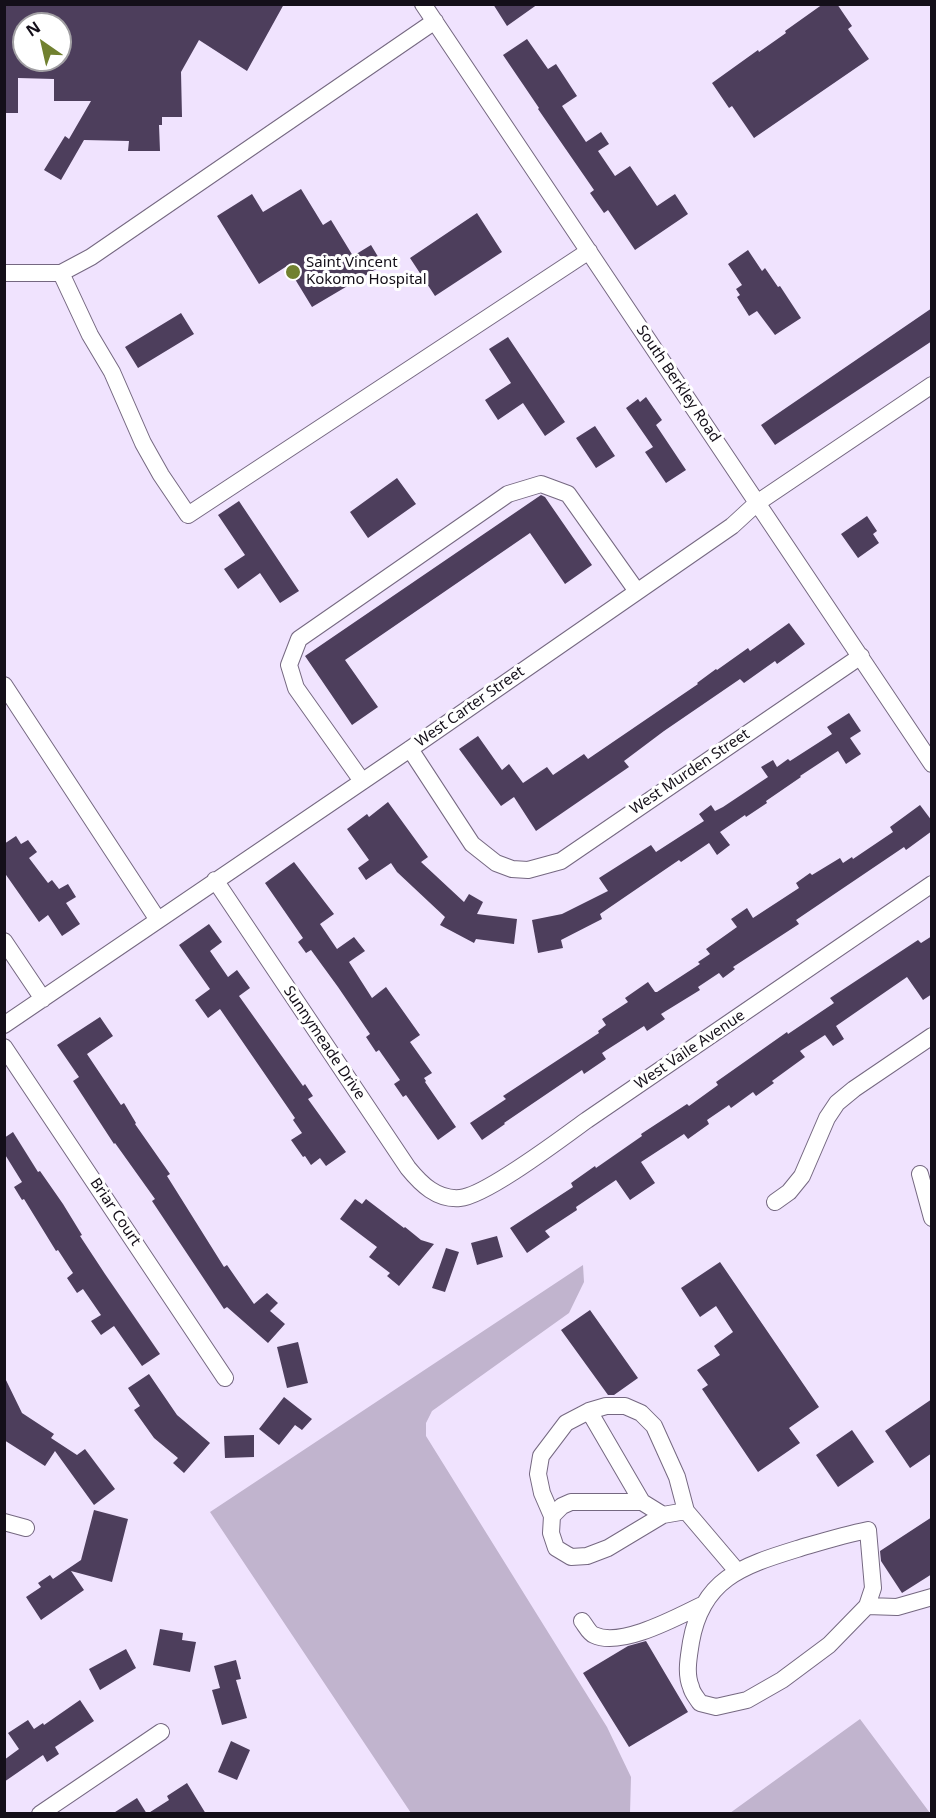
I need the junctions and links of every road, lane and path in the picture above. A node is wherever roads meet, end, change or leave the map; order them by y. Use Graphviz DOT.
graph roads {
  1 [pos="423,4"];
  2 [pos="435,21"];
  3 [pos="590,251"];
  4 [pos="4,273"];
  5 [pos="61,273"];
  6 [pos="932,385"];
  7 [pos="757,503"];
  8 [pos="636,590"];
  9 [pos="861,656"];
  10 [pos="4,685"];
  11 [pos="410,749"];
  12 [pos="932,764"];
  13 [pos="362,781"];
  14 [pos="215,880"];
  15 [pos="932,884"];
  16 [pos="158,920"];
  17 [pos="4,940"];
  18 [pos="43,999"];
  19 [pos="4,1025"];
  20 [pos="932,1036"];
  21 [pos="4,1047"];
  22 [pos="920,1174"];
  23 [pos="442,1197"];
  24 [pos="775,1202"];
  25 [pos="932,1218"];
  26 [pos="225,1378"];
  27 [pos="589,1411"];
  28 [pos="642,1502"];
  29 [pos="686,1511"];
  30 [pos="663,1515"];
  31 [pos="552,1516"];
  32 [pos="4,1522"];
  33 [pos="26,1528"];
  34 [pos="737,1571"];
  35 [pos="932,1597"];
  36 [pos="702,1605"];
  37 [pos="867,1606"];
  38 [pos="582,1621"];
  39 [pos="161,1732"];
  40 [pos="40,1814"];
  1 -- 2 [label="street, South Berkley Road"];
  2 -- 3 [label="street, South Berkley Road"];
  2 -- 5 [label="street"];
  3 -- 5 [label="street"];
  3 -- 7 [label="street, South Berkley Road"];
  4 -- 5 [label="street"];
  6 -- 7 [label="street, West Carter Street"];
  7 -- 8 [label="street, West Carter Street"];
  7 -- 9 [label="street, South Berkley Road"];
  8 -- 11 [label="street, West Carter Street"];
  8 -- 13 [label="street"];
  9 -- 11 [label="street, West Murden Street"];
  9 -- 12 [label="street, South Berkley Road"];
  10 -- 16 [label="street"];
  11 -- 13 [label="street, West Carter Street"];
  13 -- 14 [label="street, West Carter Street"];
  14 -- 16 [label="street, West Carter Street"];
  14 -- 23 [label="street, Sunnymeade Drive"];
  15 -- 23 [label="street, West Vaile Avenue"];
  16 -- 18 [label="street, West Carter Street"];
  17 -- 18 [label="street"];
  18 -- 19 [label="street, West Carter Street"];
  20 -- 24 [label="street"];
  21 -- 26 [label="street, Briar Court"];
  22 -- 25 [label="street"];
  27 -- 28 [label="street"];
  27 -- 29 [label="street"];
  27 -- 31 [label="street"];
  28 -- 30 [label="street"];
  28 -- 31 [label="street"];
  29 -- 30 [label="street"];
  29 -- 34 [label="street"];
  30 -- 31 [label="street"];
  32 -- 33 [label="street"];
  34 -- 36 [label="street"];
  34 -- 37 [label="street"];
  35 -- 37 [label="street"];
  36 -- 37 [label="street"];
  36 -- 38 [label="street"];
  39 -- 40 [label="street"];
}
